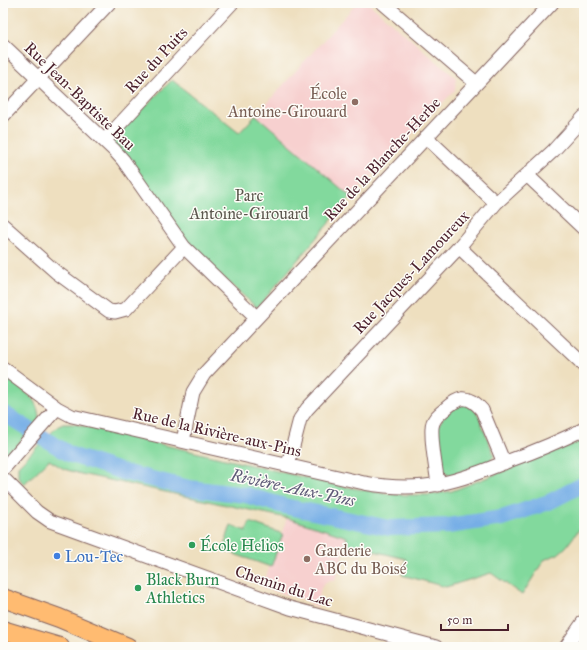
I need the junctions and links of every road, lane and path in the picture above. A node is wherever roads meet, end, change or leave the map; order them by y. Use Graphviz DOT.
graph roads {
  1 [pos="109,3"];
  2 [pos="232,3"];
  3 [pos="383,3"];
  4 [pos="552,3"];
  5 [pos="3,45"];
  6 [pos="39,78"];
  7 [pos="476,83"];
  8 [pos="3,116"];
  9 [pos="584,117"];
  10 [pos="426,137"];
  11 [pos="105,140"];
  12 [pos="527,175"];
  13 [pos="496,202"];
  14 [pos="3,225"];
  15 [pos="584,229"];
  16 [pos="459,247"];
  17 [pos="184,248"];
  18 [pos="256,317"];
  19 [pos="584,364"];
  20 [pos="3,368"];
  21 [pos="57,408"];
  22 [pos="584,429"];
  23 [pos="183,441"];
  24 [pos="504,463"];
  25 [pos="288,465"];
  26 [pos="3,469"];
  27 [pos="3,478"];
  28 [pos="438,485"];
  29 [pos="3,598"];
  30 [pos="584,621"];
  31 [pos="3,630"];
  32 [pos="60,647"];
  33 [pos="128,647"];
  34 [pos="436,647"];
  35 [pos="566,647"];
  1 -- 6 [label="street"];
  2 -- 11 [label="street, Rue du Puits"];
  3 -- 7 [label="street"];
  4 -- 7 [label="street, Rue de la Blanche-Herbe"];
  5 -- 6 [label="street, Rue Jean-Baptiste Bau"];
  6 -- 8 [label="street"];
  6 -- 11 [label="street, Rue Jean-Baptiste Bau"];
  7 -- 10 [label="street, Rue de la Blanche-Herbe"];
  9 -- 12 [label="street, Rue Jacques-Lamoureux"];
  10 -- 13 [label="street"];
  10 -- 18 [label="street, Rue de la Blanche-Herbe"];
  11 -- 17 [label="street, Rue Jean-Baptiste Bau"];
  12 -- 13 [label="street, Rue Jacques-Lamoureux"];
  12 -- 15 [label="street"];
  13 -- 16 [label="street, Rue Jacques-Lamoureux"];
  14 -- 17 [label="street"];
  16 -- 19 [label="street"];
  16 -- 25 [label="street, Rue Jacques-Lamoureux"];
  17 -- 18 [label="street, Rue Jean-Baptiste Bau"];
  18 -- 23 [label="street, Rue de la Blanche-Herbe"];
  20 -- 21 [label="street, Rue de la Rivière-aux-Pins"];
  21 -- 23 [label="street, Rue de la Rivière-aux-Pins"];
  21 -- 26 [label="street"];
  22 -- 24 [label="street, Rue de la Rivière-aux-Pins"];
  23 -- 25 [label="street, Rue de la Rivière-aux-Pins"];
  24 -- 28 [label="street, Rue de la Rivière-aux-Pins"];
  24 -- 28 [label="street"];
  25 -- 28 [label="street, Rue de la Rivière-aux-Pins"];
  27 -- 34 [label="street, Chemin du Lac"];
  29 -- 33 [label="highway"];
  30 -- 35 [label="street"];
  31 -- 32 [label="highway"];
}
